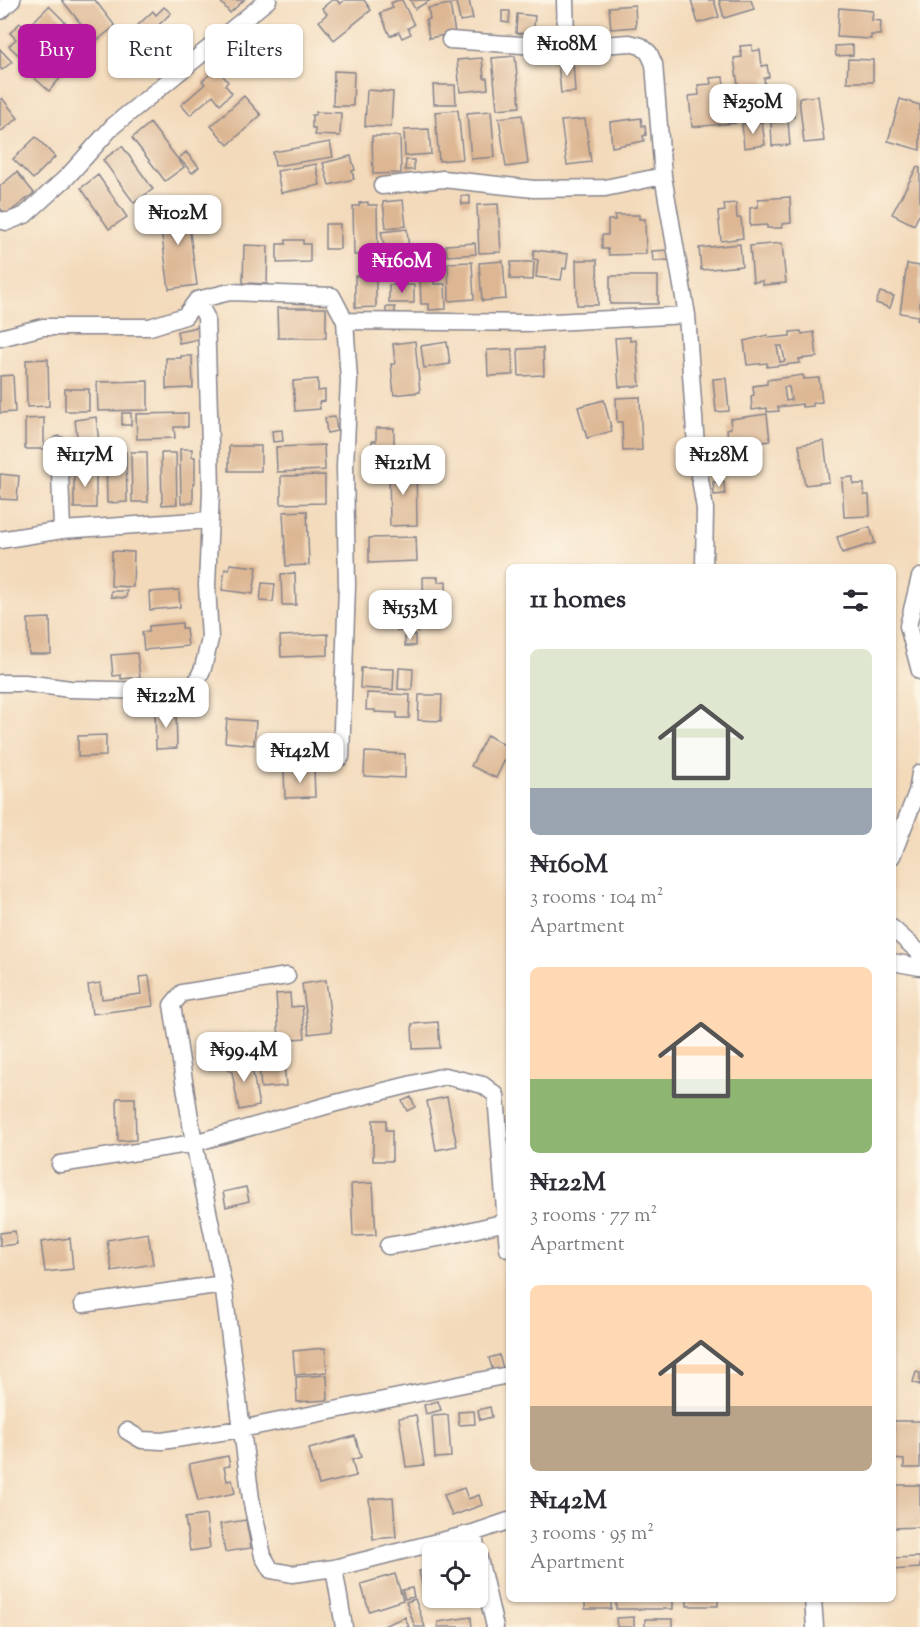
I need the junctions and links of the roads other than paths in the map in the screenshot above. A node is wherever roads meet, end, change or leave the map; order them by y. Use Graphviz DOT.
graph roads {
  1 [pos="12,0"];
  2 [pos="565,0"];
  3 [pos="264,1"];
  4 [pos="0,11"];
  5 [pos="450,40"];
  6 [pos="566,40"];
  7 [pos="663,176"];
  8 [pos="382,186"];
  9 [pos="0,220"];
  10 [pos="197,300"];
  11 [pos="687,315"];
  12 [pos="345,321"];
  13 [pos="0,338"];
  14 [pos="59,445"];
  15 [pos="210,520"];
  16 [pos="62,530"];
  17 [pos="0,540"];
  18 [pos="704,564"];
  19 [pos="920,577"];
  20 [pos="920,671"];
  21 [pos="0,683"];
  22 [pos="341,757"];
  23 [pos="920,772"];
  24 [pos="896,845"];
  25 [pos="896,931"];
  26 [pos="920,952"];
  27 [pos="896,963"];
  28 [pos="920,967"];
  29 [pos="287,976"];
  30 [pos="194,1143"];
  31 [pos="60,1164"];
  32 [pos="506,1222"];
  33 [pos="388,1246"];
  34 [pos="223,1284"];
  35 [pos="83,1305"];
  36 [pos="506,1375"];
  37 [pos="241,1429"];
  38 [pos="127,1431"];
  39 [pos="506,1522"];
  40 [pos="473,1533"];
  41 [pos="334,1568"];
  42 [pos="813,1602"];
  43 [pos="344,1627"];
  44 [pos="495,1627"];
  45 [pos="815,1627"];
  1 -- 4 [label="street"];
  2 -- 6 [label="street"];
  3 -- 9 [label="street"];
  5 -- 6 [label="street"];
  6 -- 7 [label="street"];
  7 -- 8 [label="street"];
  7 -- 11 [label="street"];
  10 -- 12 [label="street"];
  10 -- 13 [label="street"];
  10 -- 15 [label="street"];
  11 -- 12 [label="street"];
  11 -- 18 [label="street"];
  12 -- 22 [label="street"];
  14 -- 16 [label="street"];
  15 -- 16 [label="street"];
  15 -- 21 [label="street"];
  16 -- 17 [label="street"];
  19 -- 20 [label="street"];
  23 -- 24 [label="street"];
  25 -- 26 [label="street"];
  27 -- 28 [label="street"];
  29 -- 30 [label="street"];
  30 -- 31 [label="street"];
  30 -- 32 [label="street"];
  30 -- 34 [label="street"];
  32 -- 33 [label="street"];
  34 -- 35 [label="street"];
  34 -- 37 [label="street"];
  36 -- 37 [label="street"];
  37 -- 38 [label="street"];
  37 -- 41 [label="street"];
  39 -- 40 [label="street"];
  40 -- 41 [label="street"];
  40 -- 44 [label="street"];
  41 -- 43 [label="street"];
  42 -- 45 [label="street"];
}
